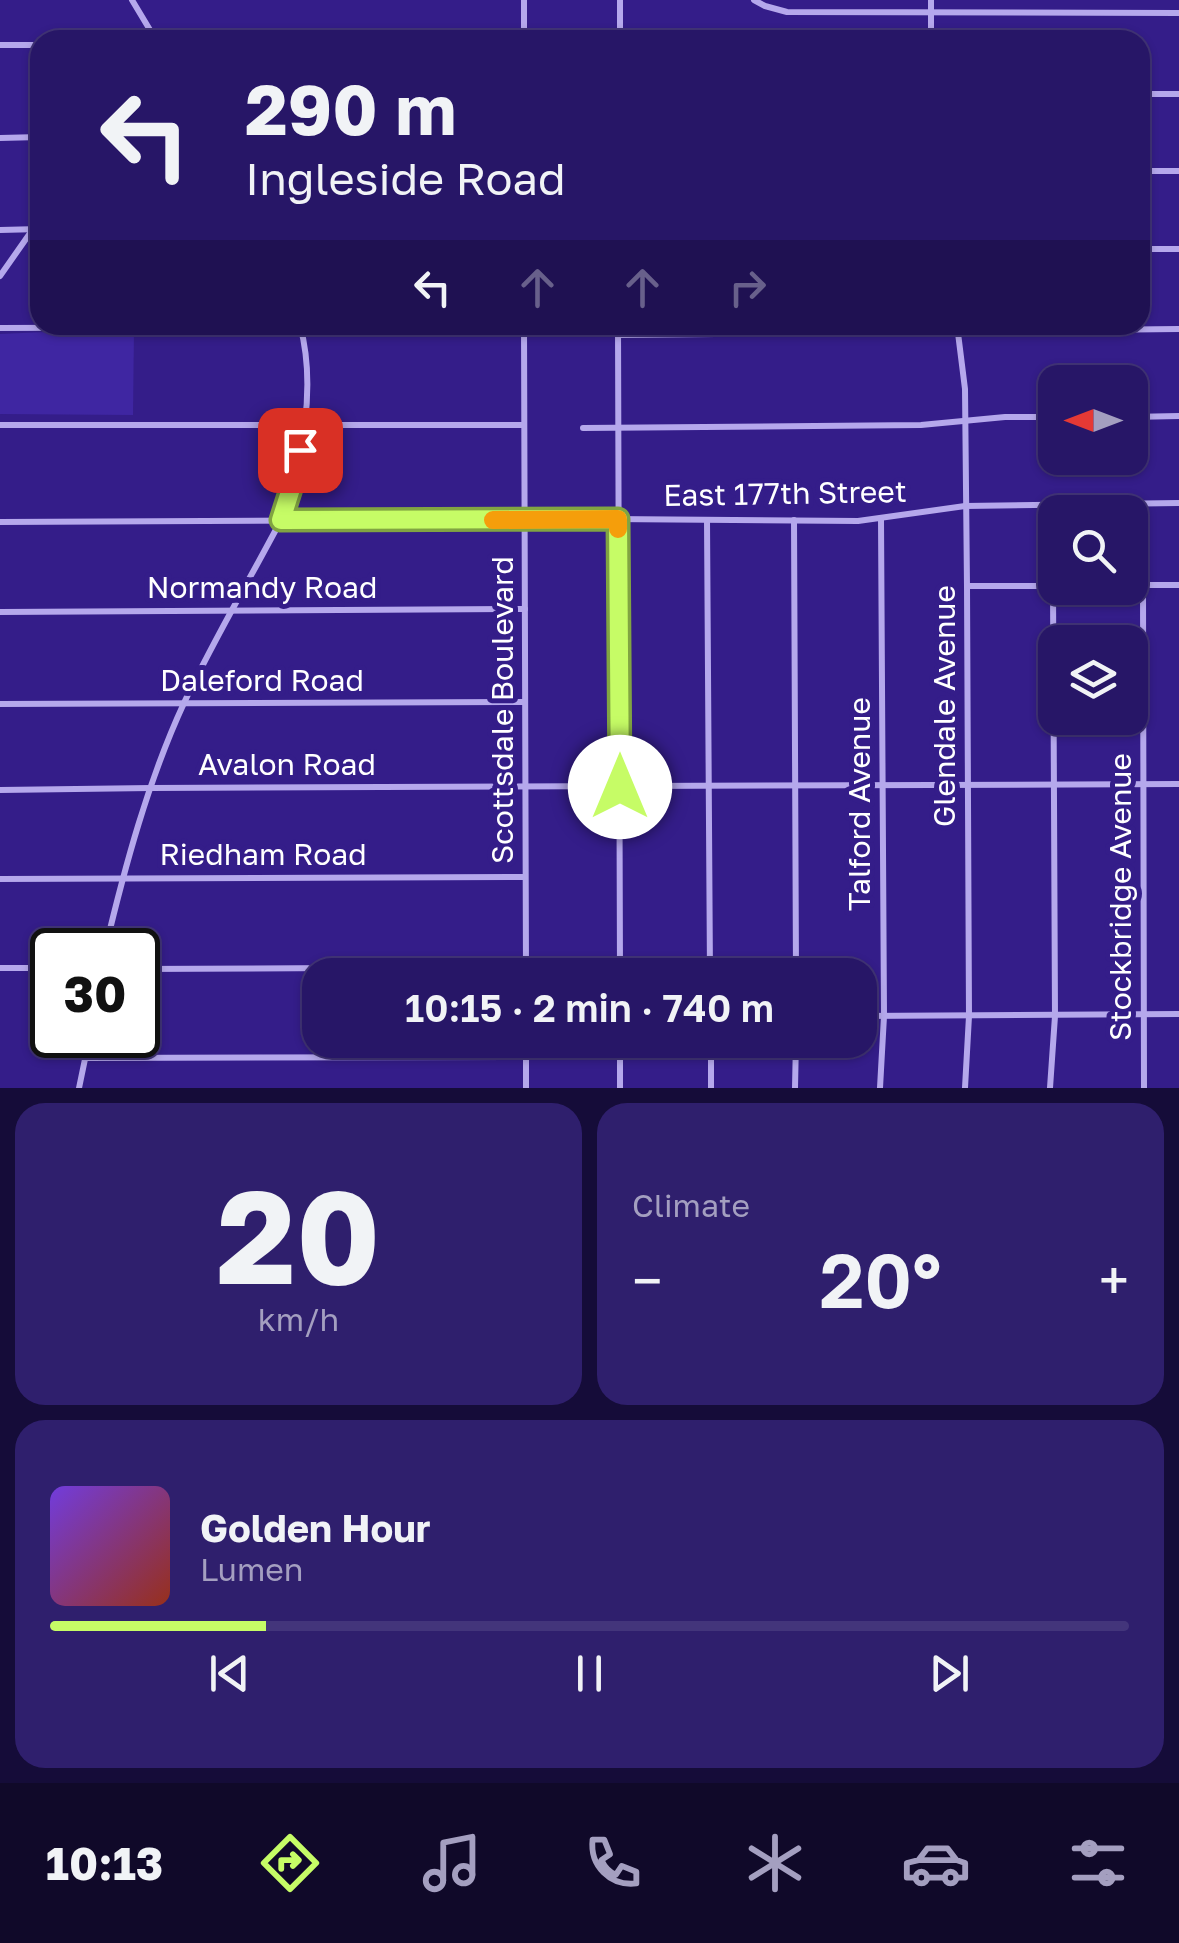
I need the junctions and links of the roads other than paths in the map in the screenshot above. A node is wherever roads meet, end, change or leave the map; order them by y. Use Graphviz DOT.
graph roads {
  1 [pos="132,0"];
  2 [pos="524,0"];
  3 [pos="620,0"];
  4 [pos="754,0"];
  5 [pos="931,0"];
  6 [pos="931,12"];
  7 [pos="1179,13"];
  8 [pos="150,30"];
  9 [pos="524,30"];
  10 [pos="620,30"];
  11 [pos="931,30"];
  12 [pos="0,45"];
  13 [pos="30,45"];
  14 [pos="1150,94"];
  15 [pos="1179,94"];
  16 [pos="30,137"];
  17 [pos="0,138"];
  18 [pos="1150,171"];
  19 [pos="1179,171"];
  20 [pos="0,230"];
  21 [pos="30,230"];
  22 [pos="30,238"];
  23 [pos="1150,249"];
  24 [pos="1179,249"];
  25 [pos="0,276"];
  26 [pos="0,328"];
  27 [pos="30,328"];
  28 [pos="1150,330"];
  29 [pos="1179,330"];
  30 [pos="301,335"];
  31 [pos="524,335"];
  32 [pos="618,335"];
  33 [pos="958,335"];
  34 [pos="1148,416"];
  35 [pos="1179,416"];
  36 [pos="1038,417"];
  37 [pos="965,422"];
  38 [pos="524,424"];
  39 [pos="0,426"];
  40 [pos="303,426"];
  41 [pos="618,427"];
  42 [pos="583,428"];
  43 [pos="1179,503"];
  44 [pos="965,506"];
  45 [pos="618,519"];
  46 [pos="882,519"];
  47 [pos="281,520"];
  48 [pos="525,520"];
  49 [pos="707,520"];
  50 [pos="794,520"];
  51 [pos="0,522"];
  52 [pos="1179,584"];
  53 [pos="1148,585"];
  54 [pos="967,586"];
  55 [pos="1038,586"];
  56 [pos="1054,605"];
  57 [pos="1143,605"];
  58 [pos="524,609"];
  59 [pos="234,610"];
  60 [pos="0,612"];
  61 [pos="525,702"];
  62 [pos="184,703"];
  63 [pos="0,704"];
  64 [pos="1143,784"];
  65 [pos="1179,784"];
  66 [pos="882,785"];
  67 [pos="968,785"];
  68 [pos="1054,785"];
  69 [pos="709,786"];
  70 [pos="796,786"];
  71 [pos="620,787"];
  72 [pos="150,788"];
  73 [pos="526,788"];
  74 [pos="0,790"];
  75 [pos="526,877"];
  76 [pos="0,878"];
  77 [pos="122,878"];
  78 [pos="110,928"];
  79 [pos="526,958"];
  80 [pos="620,958"];
  81 [pos="710,958"];
  82 [pos="796,958"];
  83 [pos="0,968"];
  84 [pos="30,968"];
  85 [pos="160,968"];
  86 [pos="302,969"];
  87 [pos="1144,1014"];
  88 [pos="1179,1014"];
  89 [pos="877,1016"];
  90 [pos="884,1016"];
  91 [pos="969,1016"];
  92 [pos="1055,1016"];
  93 [pos="86,1058"];
  94 [pos="160,1058"];
  95 [pos="302,1058"];
  96 [pos="526,1058"];
  97 [pos="620,1058"];
  98 [pos="711,1058"];
  99 [pos="796,1058"];
  100 [pos="79,1088"];
  101 [pos="526,1088"];
  102 [pos="620,1088"];
  103 [pos="711,1088"];
  104 [pos="795,1088"];
  105 [pos="880,1088"];
  106 [pos="965,1088"];
  107 [pos="1050,1088"];
  108 [pos="1144,1088"];
  1 -- 8 [label="street"];
  2 -- 9 [label="street"];
  3 -- 10 [label="street"];
  4 -- 6 [label="street"];
  5 -- 6 [label="street"];
  6 -- 7 [label="street"];
  6 -- 11 [label="street"];
  12 -- 13 [label="street"];
  14 -- 15 [label="street"];
  16 -- 17 [label="street"];
  18 -- 19 [label="street"];
  20 -- 21 [label="street"];
  22 -- 25 [label="street"];
  23 -- 24 [label="street"];
  26 -- 27 [label="street"];
  28 -- 29 [label="street"];
  30 -- 40 [label="street"];
  31 -- 38 [label="street, Scottsdale Boulevard"];
  32 -- 41 [label="street"];
  33 -- 37 [label="street, Glendale Avenue"];
  34 -- 35 [label="street"];
  36 -- 37 [label="street"];
  37 -- 41 [label="street"];
  37 -- 44 [label="street, Glendale Avenue"];
  38 -- 40 [label="street"];
  38 -- 48 [label="street, Scottsdale Boulevard"];
  39 -- 40 [label="street"];
  40 -- 47 [label="street"];
  41 -- 42 [label="street"];
  41 -- 45 [label="street"];
  43 -- 44 [label="street, East 177th Street"];
  44 -- 46 [label="street, East 177th Street"];
  44 -- 54 [label="street, Glendale Avenue"];
  45 -- 48 [label="street, East 177th Street"];
  45 -- 49 [label="street, East 177th Street"];
  45 -- 71 [label="street"];
  46 -- 50 [label="street, East 177th Street"];
  46 -- 66 [label="street, Talford Avenue"];
  47 -- 48 [label="street, East 177th Street"];
  47 -- 51 [label="street, East 177th Street"];
  47 -- 59 [label="street"];
  48 -- 58 [label="street, Scottsdale Boulevard"];
  49 -- 50 [label="street, East 177th Street"];
  49 -- 69 [label="street"];
  50 -- 70 [label="street"];
  52 -- 53 [label="street"];
  54 -- 55 [label="street"];
  54 -- 67 [label="street, Glendale Avenue"];
  56 -- 68 [label="street"];
  57 -- 64 [label="street, Stockbridge Avenue"];
  58 -- 59 [label="street, Normandy Road"];
  58 -- 61 [label="street, Scottsdale Boulevard"];
  59 -- 60 [label="street, Normandy Road"];
  59 -- 62 [label="street"];
  61 -- 62 [label="street, Daleford Road"];
  61 -- 73 [label="street, Scottsdale Boulevard"];
  62 -- 63 [label="street, Daleford Road"];
  62 -- 72 [label="street"];
  64 -- 65 [label="street, Avalon Road"];
  64 -- 68 [label="street, Avalon Road"];
  64 -- 87 [label="street, Stockbridge Avenue"];
  66 -- 67 [label="street, Avalon Road"];
  66 -- 70 [label="street, Avalon Road"];
  66 -- 90 [label="street, Talford Avenue"];
  67 -- 68 [label="street, Avalon Road"];
  67 -- 91 [label="street, Glendale Avenue"];
  68 -- 92 [label="street"];
  69 -- 70 [label="street, Avalon Road"];
  69 -- 71 [label="street, Avalon Road"];
  69 -- 81 [label="street"];
  70 -- 82 [label="street"];
  71 -- 73 [label="street, Avalon Road"];
  71 -- 80 [label="street"];
  72 -- 73 [label="street, Avalon Road"];
  72 -- 74 [label="street, Avalon Road"];
  72 -- 77 [label="street"];
  73 -- 75 [label="street, Scottsdale Boulevard"];
  75 -- 77 [label="street, Riedham Road"];
  75 -- 79 [label="street, Scottsdale Boulevard"];
  76 -- 77 [label="street, Riedham Road"];
  77 -- 78 [label="street"];
  83 -- 84 [label="street"];
  85 -- 86 [label="street"];
  87 -- 88 [label="street"];
  87 -- 92 [label="street"];
  87 -- 108 [label="street, Stockbridge Avenue"];
  89 -- 90 [label="street"];
  90 -- 91 [label="street"];
  90 -- 105 [label="street, Talford Avenue"];
  91 -- 92 [label="street"];
  91 -- 106 [label="street, Glendale Avenue"];
  92 -- 107 [label="street"];
  93 -- 100 [label="street"];
  94 -- 95 [label="street"];
  96 -- 101 [label="street"];
  97 -- 102 [label="street"];
  98 -- 103 [label="street"];
  99 -- 104 [label="street"];
}
